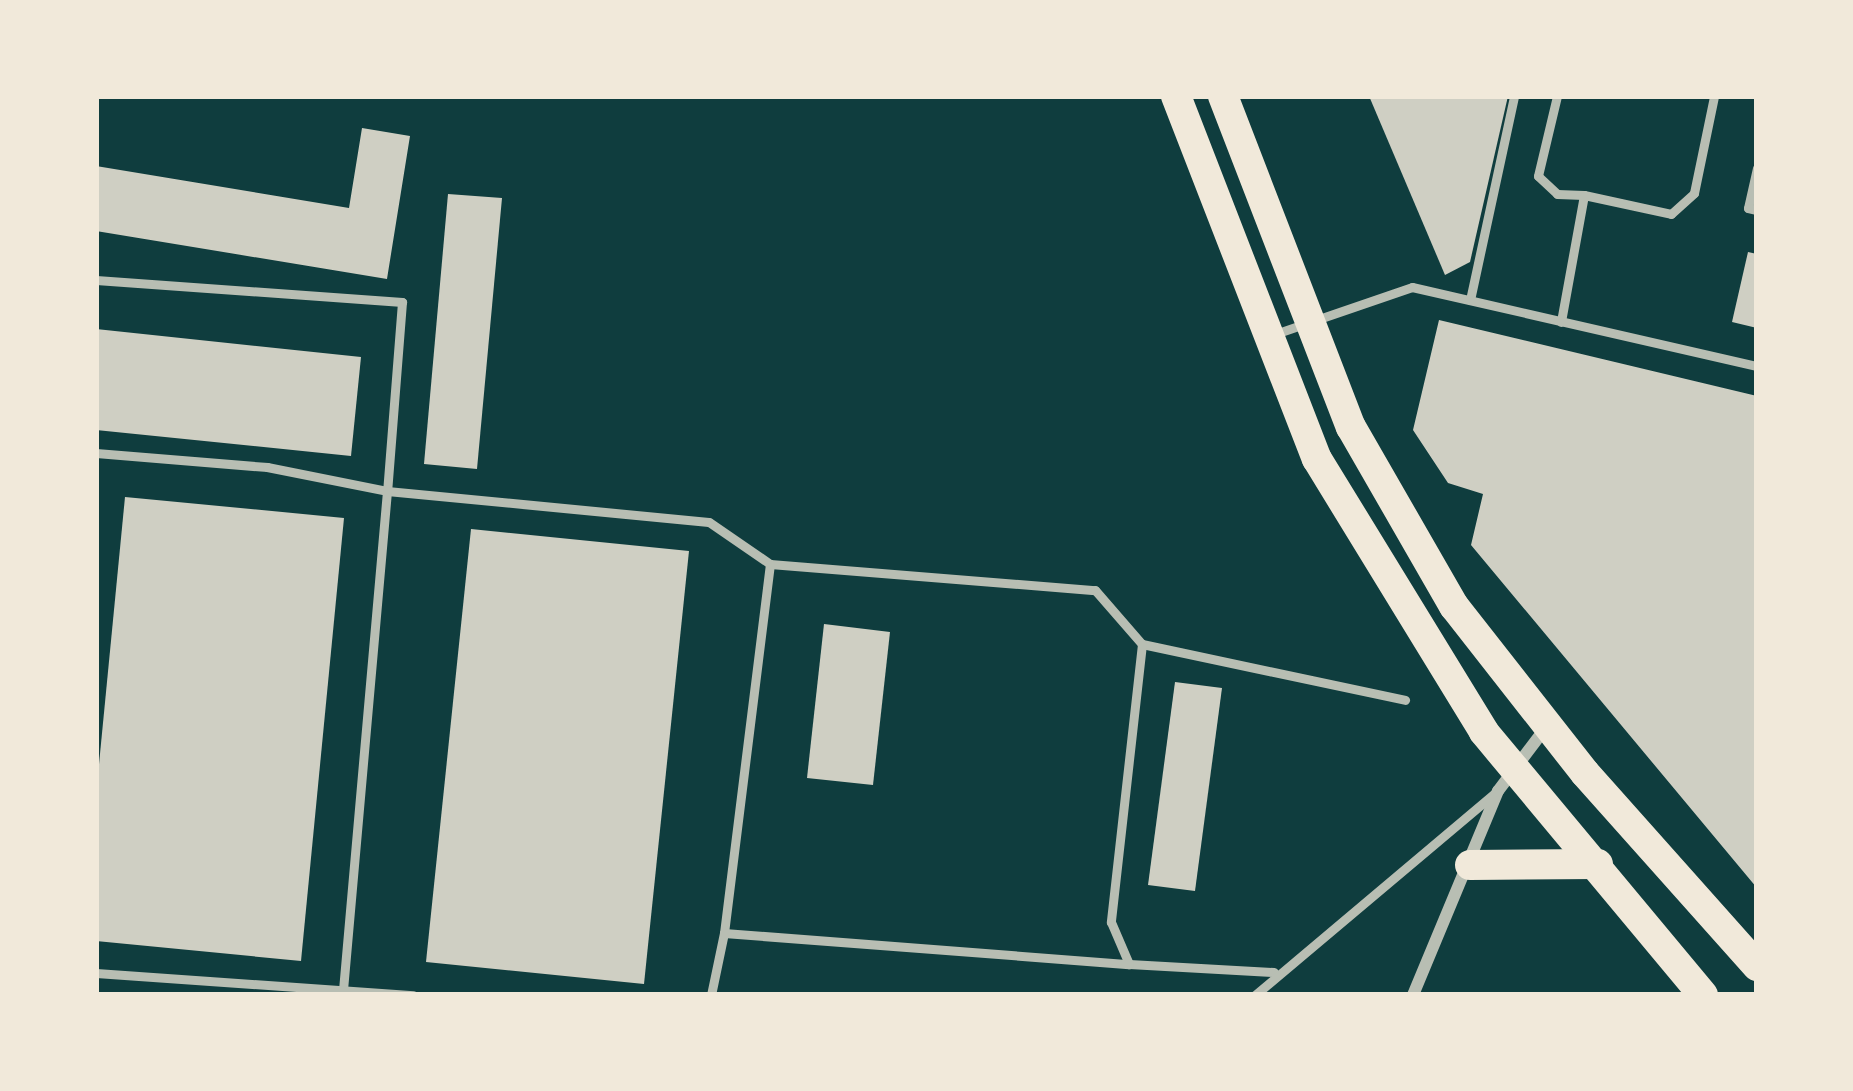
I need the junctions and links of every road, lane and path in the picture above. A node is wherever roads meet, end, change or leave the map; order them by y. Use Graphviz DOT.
graph roads {
  1 [pos="1176,96"];
  2 [pos="1223,96"];
  3 [pos="1514,96"];
  4 [pos="1557,96"];
  5 [pos="1714,96"];
  6 [pos="1757,168"];
  7 [pos="1584,195"];
  8 [pos="1757,209"];
  9 [pos="96,280"];
  10 [pos="1471,300"];
  11 [pos="1561,322"];
  12 [pos="1306,325"];
  13 [pos="1268,337"];
  14 [pos="1757,366"];
  15 [pos="96,453"];
  16 [pos="387,490"];
  17 [pos="770,564"];
  18 [pos="1142,644"];
  19 [pos="1405,700"];
  20 [pos="1547,727"];
  21 [pos="1504,780"];
  22 [pos="1598,864"];
  23 [pos="1470,865"];
  24 [pos="724,933"];
  25 [pos="1129,964"];
  26 [pos="1757,966"];
  27 [pos="1274,972"];
  28 [pos="96,974"];
  29 [pos="343,990"];
  30 [pos="413,995"];
  31 [pos="711,995"];
  32 [pos="1255,995"];
  33 [pos="1413,995"];
  34 [pos="1703,995"];
  1 -- 13 [label="main road"];
  2 -- 12 [label="main road"];
  3 -- 10 [label="lane"];
  4 -- 7 [label="lane"];
  5 -- 7 [label="lane"];
  6 -- 8 [label="lane"];
  7 -- 11 [label="lane"];
  9 -- 16 [label="lane"];
  10 -- 11 [label="lane"];
  10 -- 12 [label="lane"];
  11 -- 14 [label="lane"];
  12 -- 13 [label="lane"];
  12 -- 20 [label="main road"];
  13 -- 21 [label="main road"];
  15 -- 16 [label="lane"];
  16 -- 17 [label="lane"];
  16 -- 29 [label="lane"];
  17 -- 18 [label="lane"];
  17 -- 24 [label="lane"];
  18 -- 19 [label="lane"];
  18 -- 25 [label="lane"];
  20 -- 21 [label="street"];
  20 -- 26 [label="main road"];
  21 -- 22 [label="main road"];
  21 -- 23 [label="street"];
  21 -- 27 [label="lane"];
  22 -- 23 [label="main road"];
  22 -- 34 [label="main road"];
  23 -- 33 [label="street"];
  24 -- 25 [label="lane"];
  24 -- 31 [label="lane"];
  25 -- 27 [label="lane"];
  27 -- 32 [label="lane"];
  28 -- 29 [label="lane"];
  29 -- 30 [label="lane"];
}
